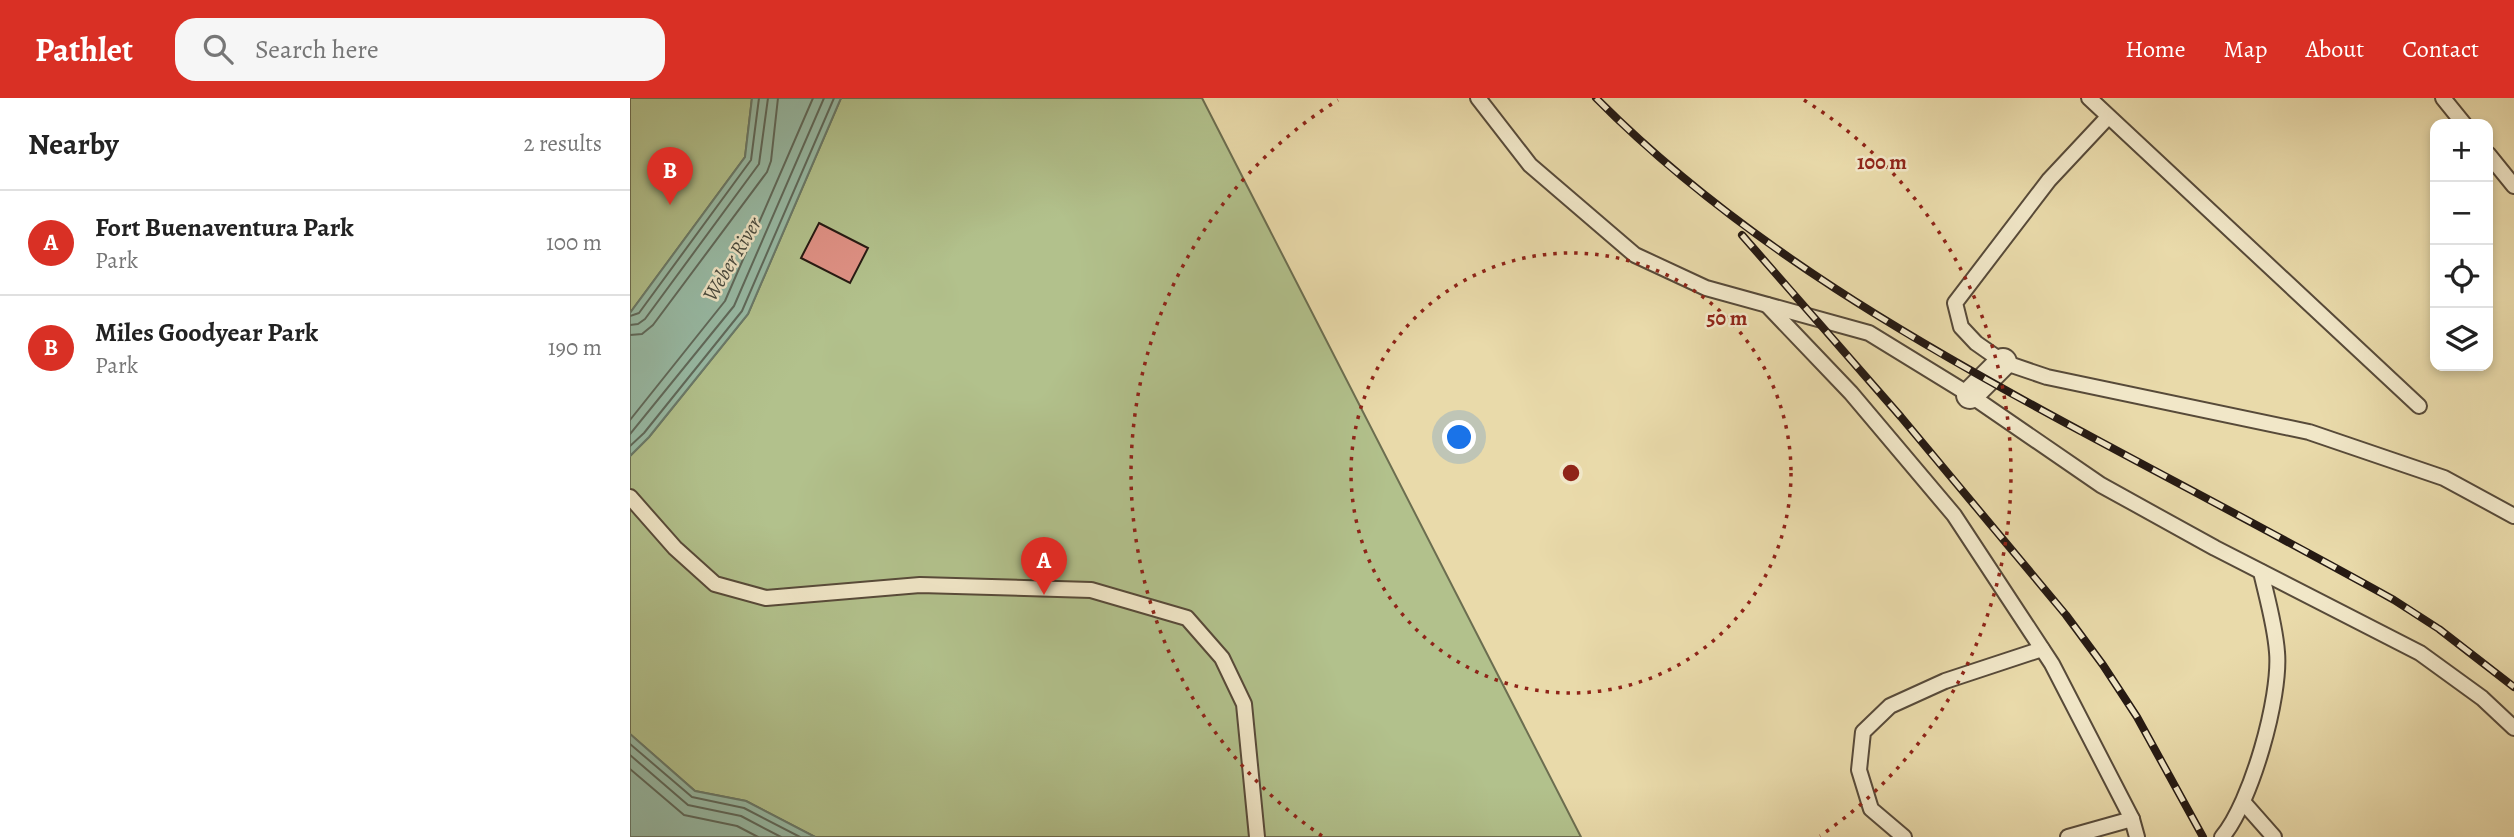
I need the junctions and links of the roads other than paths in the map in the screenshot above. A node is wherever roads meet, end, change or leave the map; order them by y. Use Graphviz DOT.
graph roads {
  1 [pos="1478,98"];
  2 [pos="2088,98"];
  3 [pos="2443,98"];
  4 [pos="2108,117"];
  5 [pos="2460,119"];
  6 [pos="2493,160"];
  7 [pos="2514,186"];
  8 [pos="1766,304"];
  9 [pos="2003,362"];
  10 [pos="1970,395"];
  11 [pos="2419,406"];
  12 [pos="630,498"];
  13 [pos="2514,516"];
  14 [pos="2261,572"];
  15 [pos="2042,649"];
  16 [pos="2514,728"];
  17 [pos="2244,803"];
  18 [pos="2132,819"];
  19 [pos="2227,835"];
  20 [pos="1257,837"];
  21 [pos="1904,837"];
  22 [pos="2068,837"];
  23 [pos="2137,837"];
  24 [pos="2274,837"];
  1 -- 8 [label="lane"];
  2 -- 4 [label="lane"];
  3 -- 5 [label="lane"];
  4 -- 9 [label="lane"];
  4 -- 11 [label="lane"];
  6 -- 7 [label="lane"];
  8 -- 10 [label="lane"];
  8 -- 15 [label="lane"];
  9 -- 10 [label="street"];
  9 -- 13 [label="lane"];
  10 -- 14 [label="lane"];
  12 -- 20 [label="lane"];
  14 -- 16 [label="lane"];
  14 -- 17 [label="lane"];
  15 -- 18 [label="lane"];
  15 -- 21 [label="lane"];
  17 -- 19 [label="lane"];
  17 -- 24 [label="lane"];
  18 -- 22 [label="lane"];
  18 -- 23 [label="lane"];
}
